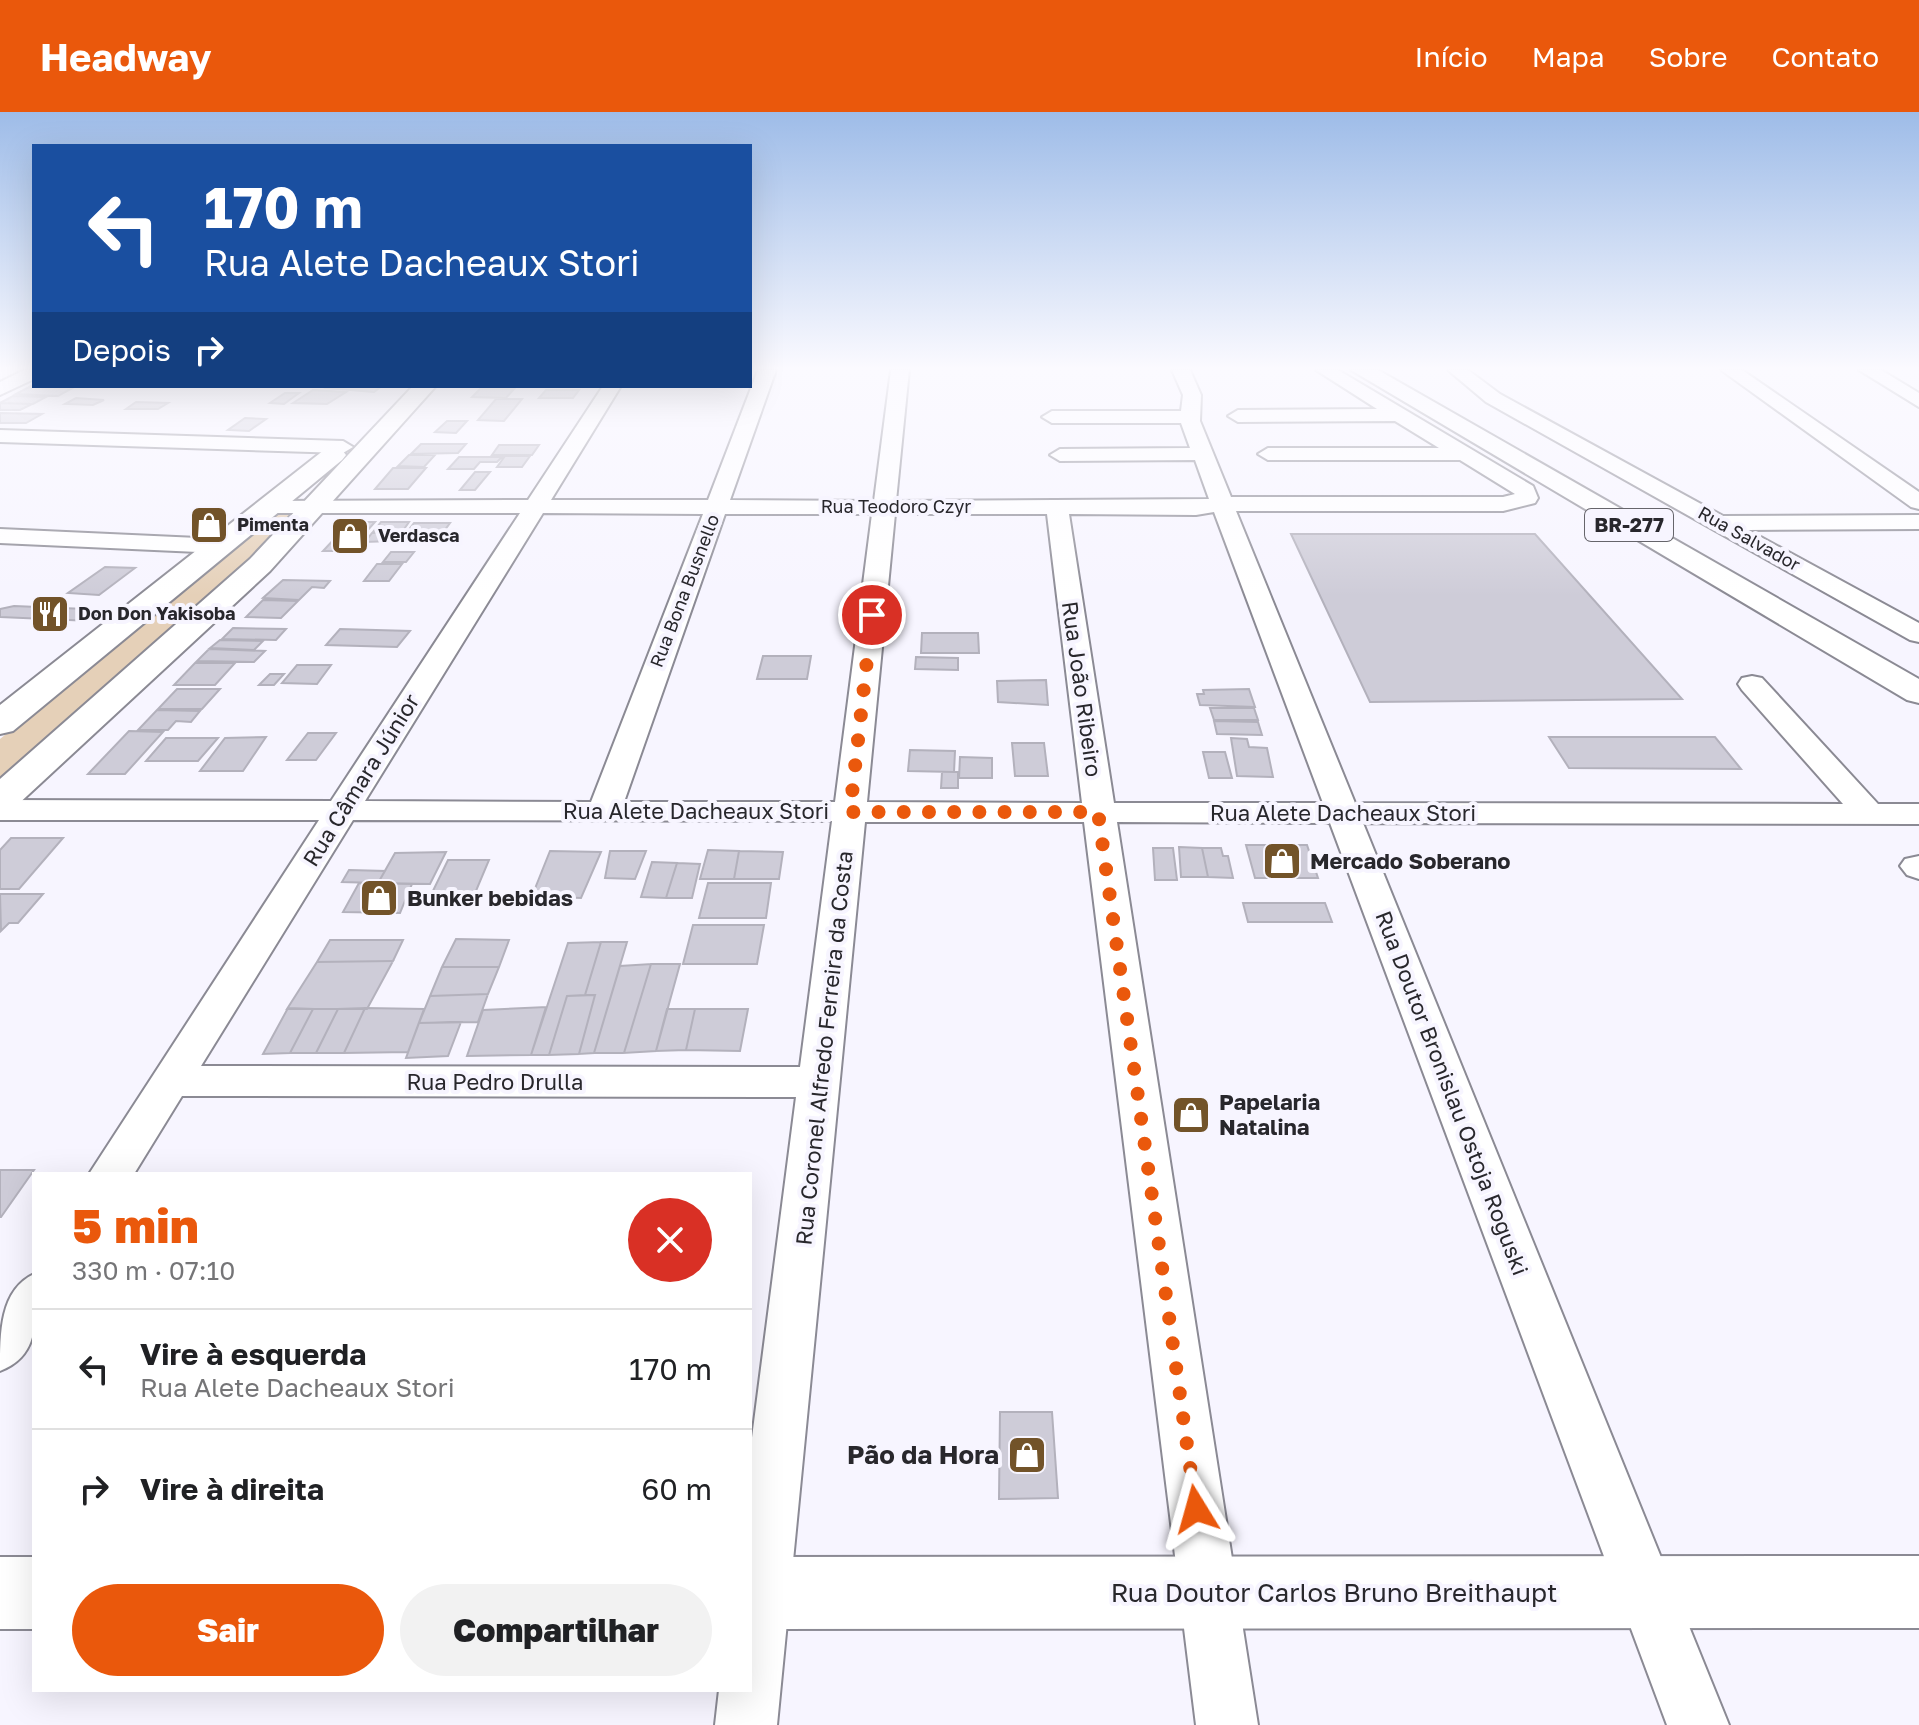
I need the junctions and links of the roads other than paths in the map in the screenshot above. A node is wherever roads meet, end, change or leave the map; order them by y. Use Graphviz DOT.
graph roads {
  1 [pos="289,445"];
  2 [pos="370,445"];
  3 [pos="574,445"];
  4 [pos="740,445"];
  5 [pos="892,445"];
  6 [pos="1199,445"];
  7 [pos="1449,445"];
  8 [pos="1493,445"];
  9 [pos="1515,445"];
  10 [pos="1578,445"];
  11 [pos="1838,445"];
  12 [pos="343,447"];
  13 [pos="1202,454"];
  14 [pos="1268,454"];
  15 [pos="1464,454"];
  16 [pos="1060,455"];
  17 [pos="1919,502"];
  18 [pos="1222,504"];
  19 [pos="270,506"];
  20 [pos="316,506"];
  21 [pos="535,507"];
  22 [pos="717,507"];
  23 [pos="885,507"];
  24 [pos="1057,508"];
  25 [pos="1919,522"];
  26 [pos="1719,523"];
  27 [pos="0,536"];
  28 [pos="220,546"];
  29 [pos="1919,634"];
  30 [pos="1752,684"];
  31 [pos="1913,686"];
  32 [pos="0,723"];
  33 [pos="0,800"];
  34 [pos="0,810"];
  35 [pos="341,811"];
  36 [pos="604,811"];
  37 [pos="850,812"];
  38 [pos="1098,812"];
  39 [pos="1342,813"];
  40 [pos="1869,814"];
  41 [pos="1919,814"];
  42 [pos="169,1081"];
  43 [pos="820,1082"];
  44 [pos="112,1172"];
  45 [pos="32,1298"];
  46 [pos="0,1348"];
  47 [pos="1208,1592"];
  48 [pos="1647,1592"];
  49 [pos="1919,1592"];
  50 [pos="0,1593"];
  51 [pos="32,1593"];
  52 [pos="756,1593"];
  53 [pos="752,1646"];
  54 [pos="748,1692"];
  55 [pos="746,1725"];
  56 [pos="1227,1725"];
  57 [pos="1698,1725"];
  1 -- 12 [label="street"];
  2 -- 20 [label="main road"];
  3 -- 21 [label="street, Rua Câmara Júnior"];
  4 -- 22 [label="street, Rua Bona Busnello"];
  5 -- 23 [label="street, Rua Coronel Alfredo Ferreira da Costa"];
  6 -- 13 [label="street, Rua Doutor Bronislau Ostoja Roguski"];
  7 -- 15 [label="street"];
  8 -- 31 [label="main road, BR-277"];
  9 -- 31 [label="main road, BR-277"];
  10 -- 26 [label="street, Rua Salvador"];
  11 -- 17 [label="street"];
  12 -- 19 [label="main road"];
  13 -- 16 [label="street"];
  13 -- 18 [label="street, Rua Doutor Bronislau Ostoja Roguski"];
  14 -- 15 [label="street"];
  15 -- 18 [label="street, Rua Teodoro Czyr"];
  18 -- 24 [label="street, Rua Teodoro Czyr"];
  18 -- 39 [label="street, Rua Doutor Bronislau Ostoja Roguski"];
  19 -- 20 [label="street, Rua Teodoro Czyr"];
  19 -- 28 [label="main road"];
  20 -- 21 [label="street, Rua Teodoro Czyr"];
  20 -- 33 [label="main road"];
  21 -- 22 [label="street, Rua Teodoro Czyr"];
  21 -- 35 [label="street, Rua Câmara Júnior"];
  22 -- 23 [label="street, Rua Teodoro Czyr"];
  22 -- 36 [label="street, Rua Bona Busnello"];
  23 -- 24 [label="street, Rua Teodoro Czyr"];
  23 -- 37 [label="street, Rua Coronel Alfredo Ferreira da Costa"];
  24 -- 38 [label="street, Rua João Ribeiro"];
  25 -- 26 [label="street"];
  26 -- 29 [label="street, Rua Salvador"];
  27 -- 28 [label="street"];
  28 -- 32 [label="main road"];
  30 -- 40 [label="street"];
  34 -- 35 [label="street, Rua Alete Dacheaux Stori"];
  35 -- 36 [label="street, Rua Alete Dacheaux Stori"];
  35 -- 42 [label="street, Rua Câmara Júnior"];
  36 -- 37 [label="street, Rua Alete Dacheaux Stori"];
  37 -- 38 [label="street, Rua Alete Dacheaux Stori"];
  37 -- 43 [label="street, Rua Coronel Alfredo Ferreira da Costa"];
  38 -- 39 [label="street, Rua Alete Dacheaux Stori"];
  38 -- 47 [label="street, Rua João Ribeiro"];
  39 -- 40 [label="street, Rua Alete Dacheaux Stori"];
  39 -- 48 [label="street, Rua Doutor Bronislau Ostoja Roguski"];
  40 -- 41 [label="street, Rua Alete Dacheaux Stori"];
  42 -- 43 [label="street, Rua Pedro Drulla"];
  42 -- 44 [label="street, Rua Câmara Júnior"];
  43 -- 52 [label="street, Rua Coronel Alfredo Ferreira da Costa"];
  45 -- 46 [label="street"];
  47 -- 48 [label="main road, Rua Doutor Carlos Bruno Breithaupt"];
  47 -- 52 [label="main road, Rua Doutor Carlos Bruno Breithaupt"];
  47 -- 56 [label="street, Rua João Ribeiro"];
  48 -- 49 [label="main road, Rua Doutor Carlos Bruno Breithaupt"];
  48 -- 57 [label="street, Rua Doutor Bronislau Ostoja Roguski"];
  50 -- 51 [label="main road"];
  52 -- 53 [label="street, Rua Coronel Alfredo Ferreira da Costa"];
  54 -- 55 [label="street, Rua Coronel Alfredo Ferreira da Costa"];
}
